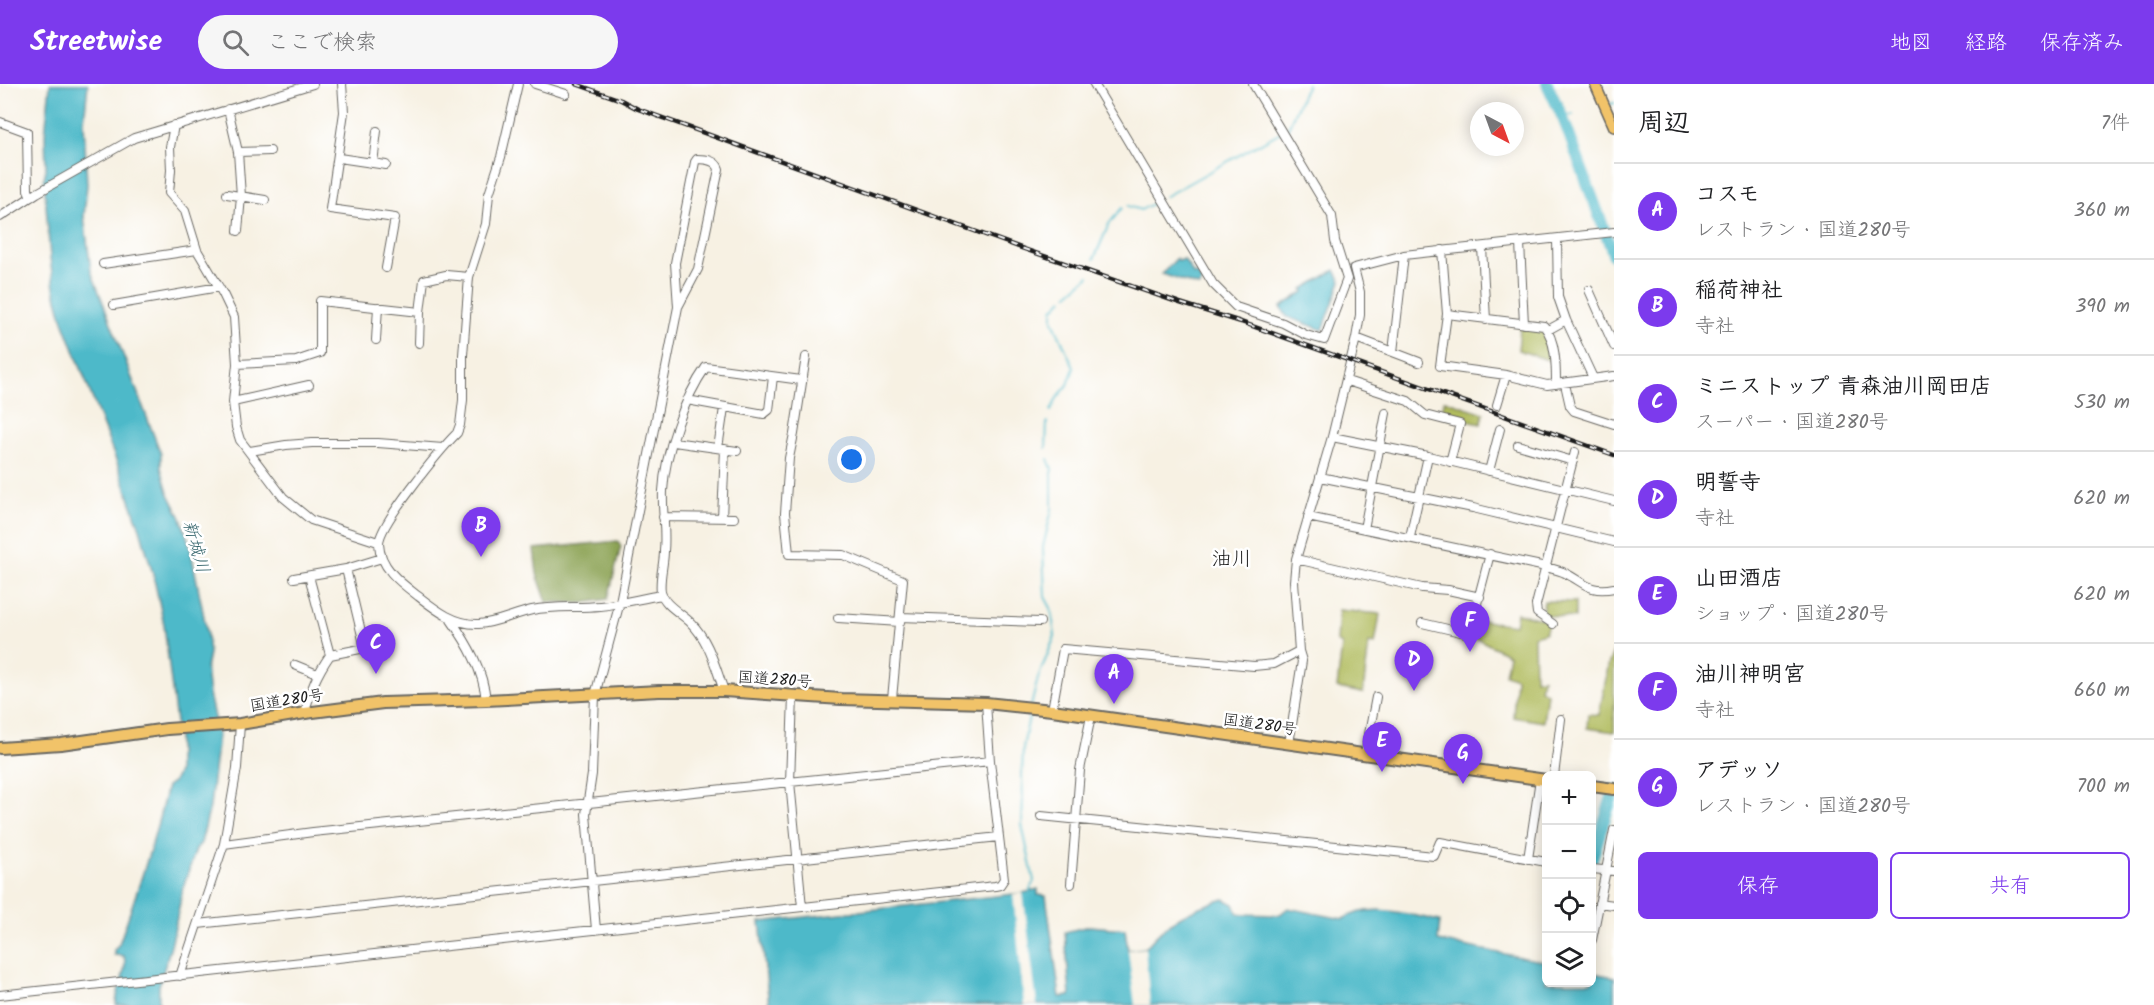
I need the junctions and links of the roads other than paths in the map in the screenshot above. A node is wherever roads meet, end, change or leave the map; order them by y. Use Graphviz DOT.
graph roads {
  1 [pos="313,84"];
  2 [pos="342,84"];
  3 [pos="518,84"];
  4 [pos="535,84"];
  5 [pos="1094,84"];
  6 [pos="1252,84"];
  7 [pos="1595,84"];
  8 [pos="566,94"];
  9 [pos="228,109"];
  10 [pos="0,122"];
  11 [pos="174,125"];
  12 [pos="1614,127"];
  13 [pos="377,131"];
  14 [pos="270,151"];
  15 [pos="238,152"];
  16 [pos="339,158"];
  17 [pos="373,164"];
  18 [pos="386,165"];
  19 [pos="227,194"];
  20 [pos="34,195"];
  21 [pos="241,196"];
  22 [pos="265,200"];
  23 [pos="0,217"];
  24 [pos="238,231"];
  25 [pos="1614,232"];
  26 [pos="1557,239"];
  27 [pos="1520,243"];
  28 [pos="1482,247"];
  29 [pos="197,250"];
  30 [pos="1443,250"];
  31 [pos="1404,255"];
  32 [pos="103,264"];
  33 [pos="386,268"];
  34 [pos="469,277"];
  35 [pos="219,287"];
  36 [pos="1589,290"];
  37 [pos="114,305"];
  38 [pos="378,307"];
  39 [pos="678,307"];
  40 [pos="420,312"];
  41 [pos="1448,314"];
  42 [pos="1486,320"];
  43 [pos="1566,320"];
  44 [pos="1524,324"];
  45 [pos="1548,330"];
  46 [pos="1356,338"];
  47 [pos="375,340"];
  48 [pos="419,343"];
  49 [pos="1614,346"];
  50 [pos="1393,352"];
  51 [pos="806,357"];
  52 [pos="1419,362"];
  53 [pos="237,364"];
  54 [pos="1506,375"];
  55 [pos="1614,376"];
  56 [pos="773,377"];
  57 [pos="1593,378"];
  58 [pos="801,381"];
  59 [pos="1347,381"];
  60 [pos="1560,384"];
  61 [pos="309,385"];
  62 [pos="687,400"];
  63 [pos="233,402"];
  64 [pos="1497,405"];
  65 [pos="724,408"];
  66 [pos="1386,413"];
  67 [pos="1614,424"];
  68 [pos="1500,429"];
  69 [pos="1332,437"];
  70 [pos="674,442"];
  71 [pos="1518,445"];
  72 [pos="1380,447"];
  73 [pos="443,448"];
  74 [pos="721,448"];
  75 [pos="250,451"];
  76 [pos="737,451"];
  77 [pos="1428,456"];
  78 [pos="1450,462"];
  79 [pos="1489,471"];
  80 [pos="1320,477"];
  81 [pos="1372,488"];
  82 [pos="1565,490"];
  83 [pos="1420,497"];
  84 [pos="1614,501"];
  85 [pos="663,517"];
  86 [pos="1308,517"];
  87 [pos="722,518"];
  88 [pos="734,518"];
  89 [pos="1556,528"];
  90 [pos="1364,529"];
  91 [pos="1410,537"];
  92 [pos="378,542"];
  93 [pos="1614,542"];
  94 [pos="1490,554"];
  95 [pos="382,558"];
  96 [pos="1296,559"];
  97 [pos="1546,567"];
  98 [pos="346,569"];
  99 [pos="309,576"];
  100 [pos="294,578"];
  101 [pos="1614,588"];
  102 [pos="662,595"];
  103 [pos="1480,597"];
  104 [pos="620,602"];
  105 [pos="838,618"];
  106 [pos="900,619"];
  107 [pos="452,620"];
  108 [pos="1040,622"];
  109 [pos="1422,623"];
  110 [pos="1553,624"];
  111 [pos="1299,651"];
  112 [pos="330,655"];
  113 [pos="295,665"];
  114 [pos="317,674"];
  115 [pos="724,691"];
  116 [pos="595,695"];
  117 [pos="793,696"];
  118 [pos="1376,697"];
  119 [pos="892,699"];
  120 [pos="486,700"];
  121 [pos="986,703"];
  122 [pos="1052,710"];
  123 [pos="305,712"];
  124 [pos="1091,716"];
  125 [pos="1561,719"];
  126 [pos="240,724"];
  127 [pos="1289,744"];
  128 [pos="0,748"];
  129 [pos="1365,755"];
  130 [pos="990,761"];
  131 [pos="1555,771"];
  132 [pos="1542,780"];
  133 [pos="790,782"];
  134 [pos="1542,785"];
  135 [pos="1596,787"];
  136 [pos="1611,789"];
  137 [pos="588,805"];
  138 [pos="1041,816"];
  139 [pos="1076,820"];
  140 [pos="1614,830"];
  141 [pos="999,837"];
  142 [pos="224,844"];
  143 [pos="798,859"];
  144 [pos="1528,859"];
  145 [pos="1542,861"];
  146 [pos="1607,870"];
  147 [pos="591,881"];
  148 [pos="1071,884"];
  149 [pos="1599,903"];
  150 [pos="1614,905"];
  151 [pos="802,907"];
  152 [pos="198,924"];
  153 [pos="596,930"];
  154 [pos="1593,933"];
  155 [pos="176,977"];
  156 [pos="0,995"];
  1 -- 9 [label="street"];
  2 -- 16 [label="street"];
  3 -- 34 [label="street"];
  4 -- 8 [label="street"];
  5 -- 6 [label="street"];
  7 -- 12 [label="main road"];
  9 -- 11 [label="street"];
  9 -- 15 [label="street"];
  10 -- 20 [label="street"];
  11 -- 20 [label="street"];
  11 -- 29 [label="street"];
  13 -- 17 [label="street"];
  14 -- 15 [label="street"];
  15 -- 21 [label="street"];
  16 -- 17 [label="street"];
  16 -- 33 [label="street"];
  17 -- 18 [label="street"];
  19 -- 21 [label="street"];
  20 -- 23 [label="street"];
  21 -- 22 [label="street"];
  21 -- 24 [label="street"];
  25 -- 26 [label="street"];
  26 -- 27 [label="street"];
  26 -- 43 [label="street"];
  27 -- 28 [label="street"];
  27 -- 44 [label="street"];
  28 -- 30 [label="street"];
  28 -- 42 [label="street"];
  29 -- 32 [label="street"];
  29 -- 35 [label="street"];
  30 -- 31 [label="street"];
  30 -- 41 [label="street"];
  31 -- 46 [label="street"];
  31 -- 50 [label="street"];
  34 -- 40 [label="street"];
  34 -- 73 [label="street"];
  35 -- 37 [label="street"];
  35 -- 53 [label="street"];
  36 -- 49 [label="street"];
  38 -- 40 [label="street"];
  38 -- 47 [label="street"];
  38 -- 53 [label="street"];
  39 -- 39 [label="street"];
  39 -- 104 [label="street"];
  40 -- 48 [label="street"];
  41 -- 42 [label="street"];
  41 -- 54 [label="street"];
  42 -- 44 [label="street"];
  43 -- 45 [label="street"];
  43 -- 57 [label="street"];
  44 -- 45 [label="street"];
  45 -- 60 [label="street"];
  46 -- 50 [label="street"];
  46 -- 59 [label="street"];
  50 -- 52 [label="street"];
  51 -- 58 [label="street"];
  53 -- 63 [label="street"];
  54 -- 60 [label="street"];
  54 -- 64 [label="street"];
  55 -- 57 [label="street"];
  56 -- 58 [label="street"];
  56 -- 62 [label="street"];
  56 -- 65 [label="street"];
  57 -- 60 [label="street"];
  58 -- 106 [label="street"];
  59 -- 69 [label="street"];
  59 -- 78 [label="street"];
  60 -- 67 [label="street"];
  61 -- 63 [label="street"];
  62 -- 65 [label="street"];
  62 -- 70 [label="street"];
  63 -- 75 [label="street"];
  65 -- 74 [label="street"];
  66 -- 72 [label="street"];
  68 -- 79 [label="street"];
  69 -- 72 [label="street"];
  69 -- 80 [label="street"];
  70 -- 74 [label="street"];
  70 -- 85 [label="street"];
  71 -- 82 [label="street"];
  72 -- 77 [label="street"];
  72 -- 81 [label="street"];
  73 -- 75 [label="street"];
  73 -- 92 [label="street"];
  74 -- 76 [label="street"];
  74 -- 87 [label="street"];
  75 -- 92 [label="street"];
  77 -- 78 [label="street"];
  77 -- 83 [label="street"];
  78 -- 79 [label="street"];
  79 -- 82 [label="street"];
  80 -- 81 [label="street"];
  80 -- 86 [label="street"];
  81 -- 83 [label="street"];
  81 -- 90 [label="street"];
  82 -- 84 [label="street"];
  82 -- 89 [label="street"];
  83 -- 89 [label="street"];
  83 -- 91 [label="street"];
  85 -- 87 [label="street"];
  85 -- 102 [label="street"];
  86 -- 90 [label="street"];
  86 -- 96 [label="street"];
  87 -- 88 [label="street"];
  89 -- 93 [label="street"];
  89 -- 97 [label="street"];
  90 -- 91 [label="street"];
  91 -- 94 [label="street"];
  92 -- 95 [label="street"];
  94 -- 97 [label="street"];
  94 -- 103 [label="street"];
  95 -- 98 [label="street"];
  95 -- 107 [label="street"];
  96 -- 103 [label="street"];
  96 -- 111 [label="street"];
  97 -- 101 [label="street"];
  97 -- 110 [label="street"];
  98 -- 99 [label="street"];
  98 -- 112 [label="street"];
  99 -- 100 [label="street"];
  99 -- 112 [label="street"];
  102 -- 104 [label="street"];
  102 -- 115 [label="street"];
  103 -- 109 [label="street"];
  104 -- 107 [label="street"];
  104 -- 116 [label="street"];
  105 -- 106 [label="street"];
  106 -- 108 [label="street"];
  106 -- 119 [label="street"];
  107 -- 120 [label="street"];
  111 -- 122 [label="street"];
  111 -- 127 [label="street"];
  112 -- 114 [label="street"];
  113 -- 114 [label="street"];
  114 -- 123 [label="street"];
  115 -- 116 [label="highway, 国道280号"];
  115 -- 117 [label="highway, 国道280号"];
  116 -- 120 [label="highway, 国道280号"];
  116 -- 137 [label="street"];
  117 -- 119 [label="highway, 国道280号"];
  117 -- 133 [label="street"];
  118 -- 129 [label="street"];
  119 -- 121 [label="highway, 国道280号"];
  120 -- 123 [label="highway, 国道280号"];
  121 -- 122 [label="highway, 国道280号"];
  121 -- 130 [label="street"];
  122 -- 124 [label="highway, 国道280号"];
  123 -- 126 [label="highway, 国道280号"];
  124 -- 127 [label="highway, 国道280号"];
  124 -- 139 [label="street"];
  125 -- 131 [label="street"];
  126 -- 128 [label="highway, 国道280号"];
  126 -- 142 [label="street"];
  127 -- 129 [label="highway, 国道280号"];
  129 -- 132 [label="highway, 国道280号"];
  130 -- 133 [label="street"];
  130 -- 141 [label="street"];
  133 -- 137 [label="street"];
  133 -- 143 [label="street"];
  134 -- 144 [label="street"];
  135 -- 136 [label="highway"];
  137 -- 142 [label="street"];
  137 -- 147 [label="street"];
  138 -- 139 [label="street"];
  139 -- 144 [label="street"];
  139 -- 148 [label="street"];
  140 -- 146 [label="street"];
  141 -- 143 [label="street"];
  141 -- 151 [label="street"];
  142 -- 152 [label="street"];
  143 -- 147 [label="street"];
  143 -- 151 [label="street"];
  144 -- 145 [label="street"];
  146 -- 149 [label="street"];
  147 -- 152 [label="street"];
  147 -- 153 [label="street"];
  149 -- 150 [label="street"];
  149 -- 154 [label="street"];
  151 -- 153 [label="street"];
  152 -- 155 [label="street"];
  153 -- 155 [label="street"];
  155 -- 156 [label="street"];
}
